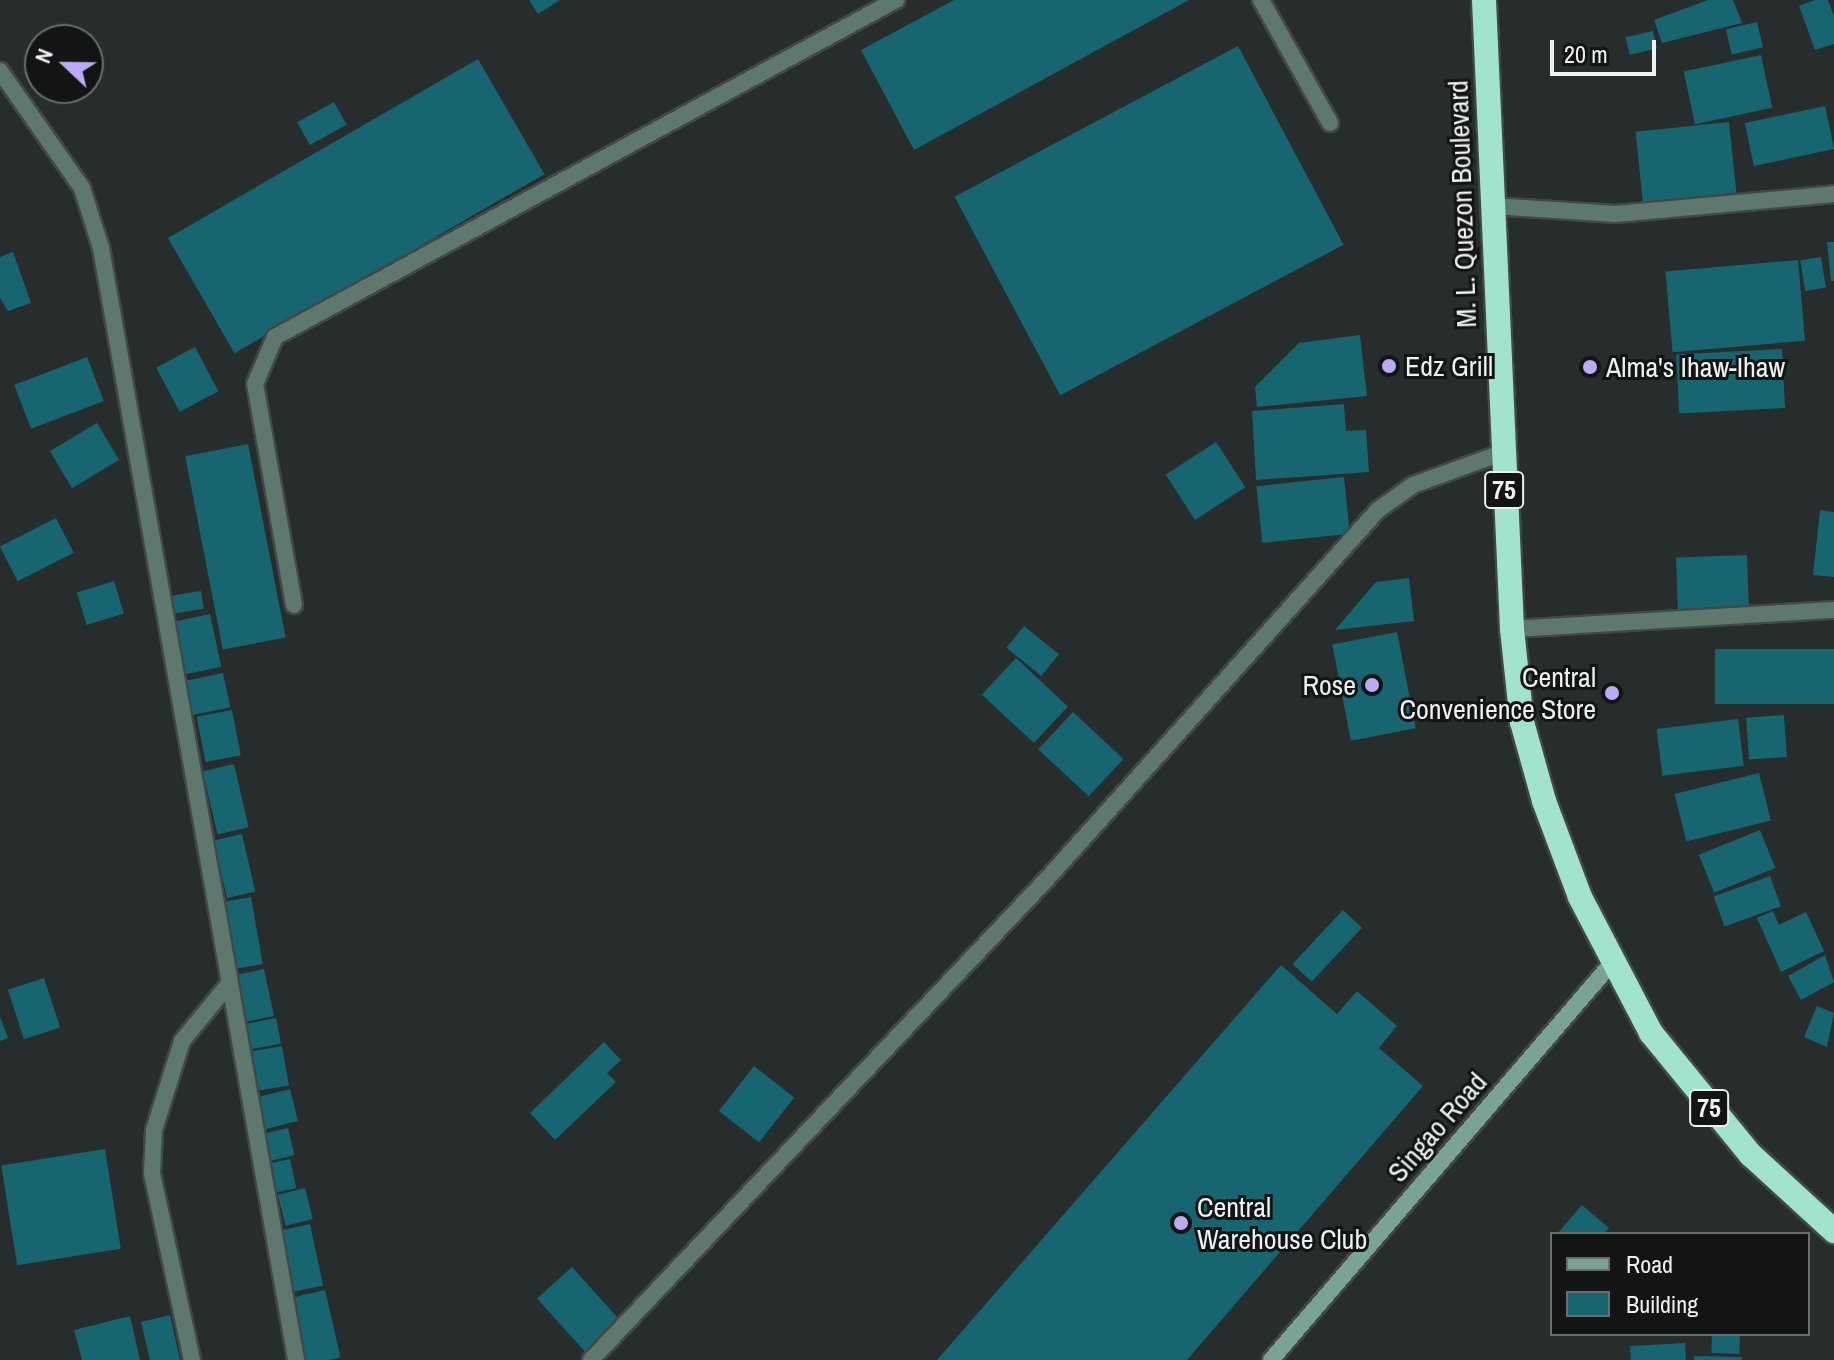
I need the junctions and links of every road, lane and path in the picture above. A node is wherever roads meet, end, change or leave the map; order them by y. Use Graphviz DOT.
graph roads {
  1 [pos="896,0"];
  2 [pos="1261,0"];
  3 [pos="1484,0"];
  4 [pos="0,71"];
  5 [pos="1330,123"];
  6 [pos="1834,194"];
  7 [pos="1492,206"];
  8 [pos="1502,453"];
  9 [pos="294,605"];
  10 [pos="1834,610"];
  11 [pos="1512,629"];
  12 [pos="1611,964"];
  13 [pos="228,985"];
  14 [pos="1834,1231"];
  15 [pos="293,1359"];
  16 [pos="192,1360"];
  17 [pos="591,1360"];
  18 [pos="1271,1360"];
  1 -- 9 [label="street"];
  2 -- 5 [label="street"];
  3 -- 7 [label="highway, M. L. Quezon Boulevard / 75"];
  4 -- 13 [label="street"];
  6 -- 7 [label="street"];
  7 -- 8 [label="highway, M. L. Quezon Boulevard / 75"];
  8 -- 11 [label="highway, M. L. Quezon Boulevard / 75"];
  8 -- 17 [label="street"];
  10 -- 11 [label="street"];
  11 -- 12 [label="highway, M. L. Quezon Boulevard / 75"];
  12 -- 14 [label="highway, 75"];
  12 -- 18 [label="street, Singao Road"];
  13 -- 15 [label="street"];
  13 -- 16 [label="street"];
}
